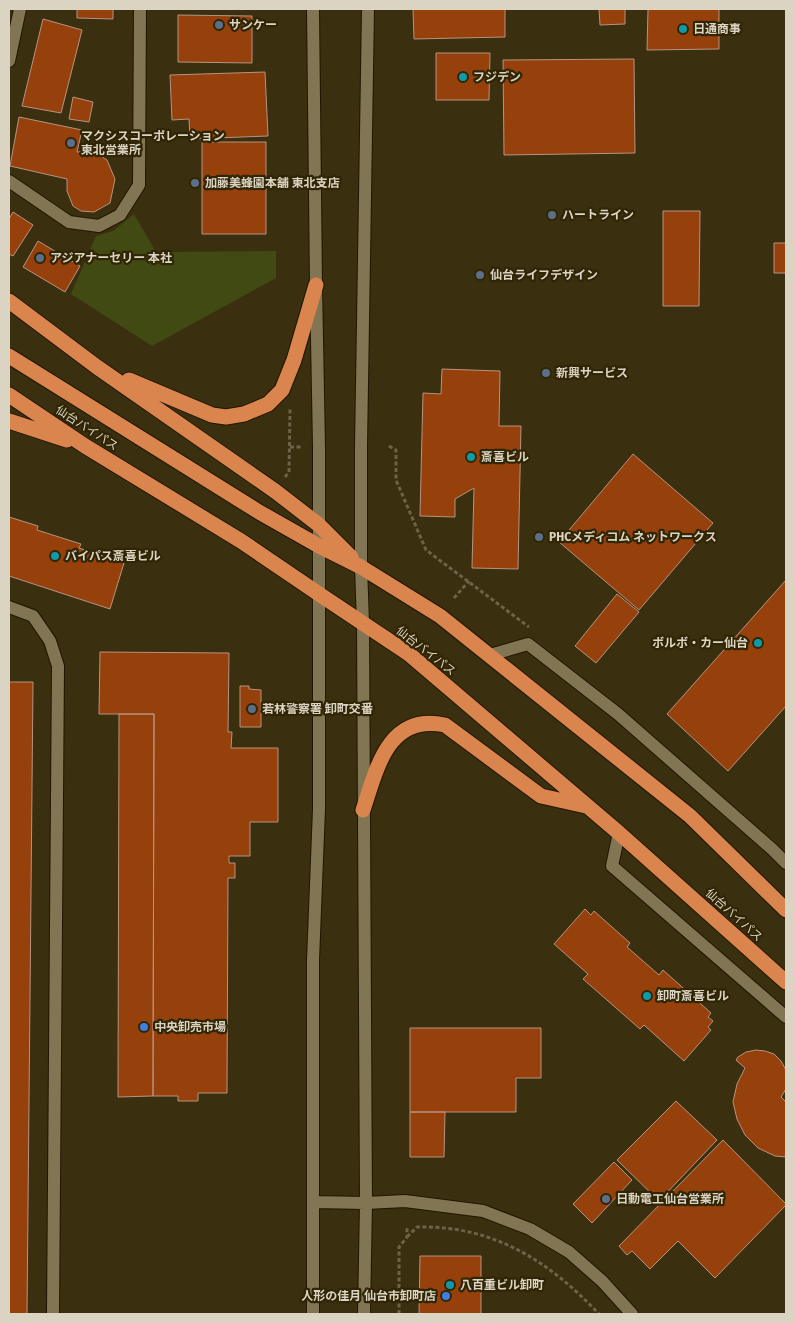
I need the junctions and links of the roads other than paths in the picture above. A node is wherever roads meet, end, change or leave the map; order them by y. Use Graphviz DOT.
graph roads {
  1 [pos="20,9"];
  2 [pos="140,9"];
  3 [pos="313,9"];
  4 [pos="368,9"];
  5 [pos="9,61"];
  6 [pos="9,181"];
  7 [pos="316,284"];
  8 [pos="9,301"];
  9 [pos="9,356"];
  10 [pos="97,367"];
  11 [pos="9,396"];
  12 [pos="9,421"];
  13 [pos="86,446"];
  14 [pos="319,525"];
  15 [pos="319,546"];
  16 [pos="361,567"];
  17 [pos="319,594"];
  18 [pos="9,607"];
  19 [pos="363,623"];
  20 [pos="490,656"];
  21 [pos="588,806"];
  22 [pos="363,810"];
  23 [pos="619,833"];
  24 [pos="786,863"];
  25 [pos="786,910"];
  26 [pos="786,982"];
  27 [pos="786,1017"];
  28 [pos="314,1202"];
  29 [pos="366,1203"];
  30 [pos="53,1314"];
  31 [pos="313,1314"];
  32 [pos="364,1314"];
  33 [pos="632,1314"];
  1 -- 5 [label="street"];
  2 -- 6 [label="street"];
  3 -- 7 [label="street"];
  4 -- 16 [label="street"];
  7 -- 10 [label="highway"];
  7 -- 14 [label="street"];
  8 -- 10 [label="highway"];
  9 -- 15 [label="highway, 仙台バイパス"];
  10 -- 14 [label="highway"];
  11 -- 13 [label="highway, 仙台バイパス"];
  12 -- 13 [label="highway"];
  13 -- 17 [label="highway, 仙台バイパス"];
  14 -- 15 [label="street"];
  14 -- 16 [label="highway"];
  15 -- 16 [label="highway, 仙台バイパス"];
  15 -- 17 [label="street"];
  16 -- 19 [label="street"];
  16 -- 20 [label="highway, 仙台バイパス"];
  17 -- 19 [label="highway, 仙台バイパス"];
  17 -- 28 [label="street"];
  18 -- 30 [label="street"];
  19 -- 21 [label="highway, 仙台バイパス"];
  19 -- 22 [label="street"];
  20 -- 24 [label="street"];
  20 -- 25 [label="highway, 仙台バイパス"];
  21 -- 22 [label="highway"];
  21 -- 23 [label="highway, 仙台バイパス"];
  22 -- 29 [label="street"];
  23 -- 26 [label="highway, 仙台バイパス"];
  23 -- 27 [label="street"];
  28 -- 29 [label="street"];
  28 -- 31 [label="street"];
  29 -- 32 [label="street"];
  29 -- 33 [label="street"];
}
